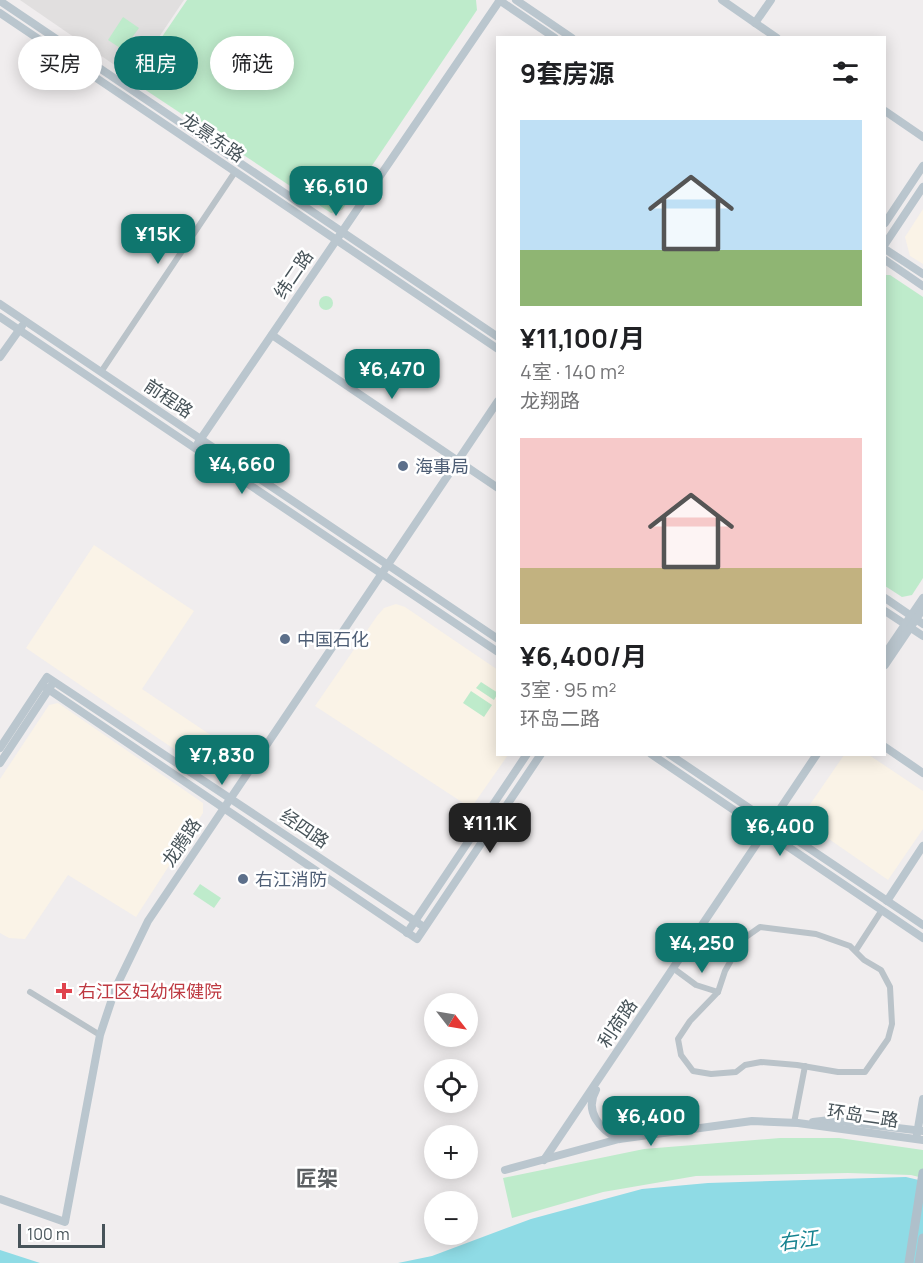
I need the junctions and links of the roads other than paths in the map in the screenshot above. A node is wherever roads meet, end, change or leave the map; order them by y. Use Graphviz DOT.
graph roads {
  1 [pos="500,0"];
  2 [pos="516,0"];
  3 [pos="722,0"];
  4 [pos="771,0"];
  5 [pos="0,1"];
  6 [pos="0,13"];
  7 [pos="755,23"];
  8 [pos="552,36"];
  9 [pos="569,36"];
  10 [pos="774,36"];
  11 [pos="886,112"];
  12 [pos="923,137"];
  13 [pos="923,166"];
  14 [pos="235,172"];
  15 [pos="923,188"];
  16 [pos="886,222"];
  17 [pos="342,232"];
  18 [pos="336,240"];
  19 [pos="886,243"];
  20 [pos="886,250"];
  21 [pos="886,261"];
  22 [pos="923,274"];
  23 [pos="923,285"];
  24 [pos="0,304"];
  25 [pos="0,317"];
  26 [pos="25,321"];
  27 [pos="19,330"];
  28 [pos="272,335"];
  29 [pos="496,336"];
  30 [pos="496,349"];
  31 [pos="0,357"];
  32 [pos="101,372"];
  33 [pos="496,405"];
  34 [pos="200,439"];
  35 [pos="194,448"];
  36 [pos="458,461"];
  37 [pos="496,487"];
  38 [pos="389,566"];
  39 [pos="383,575"];
  40 [pos="923,598"];
  41 [pos="886,599"];
  42 [pos="923,609"];
  43 [pos="886,612"];
  44 [pos="917,620"];
  45 [pos="908,626"];
  46 [pos="923,636"];
  47 [pos="496,638"];
  48 [pos="496,651"];
  49 [pos="886,653"];
  50 [pos="886,663"];
  51 [pos="45,687"];
  52 [pos="0,748"];
  53 [pos="886,748"];
  54 [pos="526,756"];
  55 [pos="540,756"];
  56 [pos="654,756"];
  57 [pos="672,756"];
  58 [pos="816,756"];
  59 [pos="823,756"];
  60 [pos="0,764"];
  61 [pos="923,773"];
  62 [pos="230,799"];
  63 [pos="224,808"];
  64 [pos="773,824"];
  65 [pos="768,833"];
  66 [pos="923,846"];
  67 [pos="887,901"];
  68 [pos="882,910"];
  69 [pos="414,921"];
  70 [pos="923,925"];
  71 [pos="424,927"];
  72 [pos="407,933"];
  73 [pos="923,938"];
  74 [pos="856,950"];
  75 [pos="677,970"];
  76 [pos="30,992"];
  77 [pos="718,992"];
  78 [pos="100,1035"];
  79 [pos="805,1066"];
  80 [pos="923,1099"];
  81 [pos="796,1123"];
  82 [pos="920,1135"];
  83 [pos="619,1139"];
  84 [pos="544,1160"];
  85 [pos="505,1170"];
  86 [pos="923,1173"];
  87 [pos="0,1199"];
  88 [pos="923,1238"];
  89 [pos="909,1263"];
  90 [pos="919,1263"];
  1 -- 8 [label="main road"];
  1 -- 17 [label="main road, 纬二路"];
  2 -- 9 [label="main road"];
  3 -- 7 [label="main road"];
  4 -- 7 [label="main road"];
  5 -- 17 [label="main road, 龙景东路"];
  6 -- 14 [label="main road, 龙景东路"];
  7 -- 10 [label="main road"];
  11 -- 12 [label="main road"];
  13 -- 16 [label="main road"];
  14 -- 18 [label="main road, 龙景东路"];
  14 -- 32 [label="street"];
  15 -- 19 [label="main road"];
  17 -- 18 [label="main road, 纬二路"];
  17 -- 29 [label="main road, 龙景东路"];
  18 -- 28 [label="main road, 纬二路"];
  18 -- 30 [label="main road, 龙景东路"];
  20 -- 22 [label="main road"];
  21 -- 23 [label="main road"];
  24 -- 26 [label="main road, 前程路"];
  25 -- 27 [label="main road, 前程路"];
  26 -- 27 [label="main road"];
  26 -- 32 [label="main road, 前程路"];
  27 -- 31 [label="main road"];
  27 -- 35 [label="main road, 前程路"];
  28 -- 34 [label="main road, 纬二路"];
  28 -- 36 [label="main road"];
  32 -- 34 [label="main road, 前程路"];
  33 -- 36 [label="main road, 龙腾路"];
  34 -- 35 [label="main road, 纬二路"];
  34 -- 38 [label="main road, 前程路"];
  35 -- 39 [label="main road, 前程路"];
  36 -- 37 [label="main road"];
  36 -- 38 [label="main road, 龙腾路"];
  38 -- 39 [label="main road, 龙腾路"];
  38 -- 47 [label="main road, 前程路"];
  39 -- 48 [label="main road, 前程路"];
  39 -- 62 [label="main road, 龙腾路"];
  40 -- 44 [label="main road"];
  41 -- 44 [label="main road"];
  42 -- 44 [label="main road"];
  43 -- 45 [label="main road"];
  44 -- 45 [label="main road"];
  45 -- 46 [label="main road"];
  45 -- 49 [label="main road"];
  45 -- 50 [label="main road"];
  51 -- 52 [label="main road"];
  51 -- 60 [label="main road"];
  51 -- 62 [label="main road, 经四路"];
  51 -- 63 [label="main road, 经四路"];
  53 -- 61 [label="main road"];
  54 -- 69 [label="main road"];
  55 -- 71 [label="main road"];
  56 -- 65 [label="main road"];
  57 -- 64 [label="main road"];
  58 -- 64 [label="main road, 利荷路"];
  59 -- 64 [label="main road, 利荷路"];
  62 -- 63 [label="main road, 龙腾路"];
  62 -- 69 [label="main road, 经四路"];
  63 -- 72 [label="main road, 经四路"];
  63 -- 78 [label="main road, 龙腾路"];
  64 -- 65 [label="main road, 利荷路"];
  64 -- 67 [label="main road"];
  65 -- 68 [label="main road"];
  65 -- 75 [label="main road, 利荷路"];
  65 -- 84 [label="main road, 利荷路"];
  66 -- 67 [label="main road"];
  67 -- 70 [label="main road"];
  68 -- 73 [label="main road"];
  68 -- 74 [label="street"];
  69 -- 71 [label="main road, 经四路"];
  69 -- 72 [label="main road"];
  71 -- 72 [label="main road, 经四路"];
  74 -- 77 [label="street"];
  74 -- 79 [label="street"];
  75 -- 77 [label="street"];
  75 -- 83 [label="main road, 利荷路"];
  76 -- 78 [label="street"];
  77 -- 79 [label="street"];
  78 -- 87 [label="main road, 龙腾路"];
  79 -- 81 [label="street"];
  80 -- 82 [label="main road"];
  81 -- 82 [label="main road, 环岛二路"];
  81 -- 83 [label="main road, 环岛二路"];
  83 -- 84 [label="main road, 环岛二路"];
  84 -- 85 [label="main road, 环岛二路"];
  86 -- 89 [label="main road"];
  88 -- 90 [label="main road"];
}
